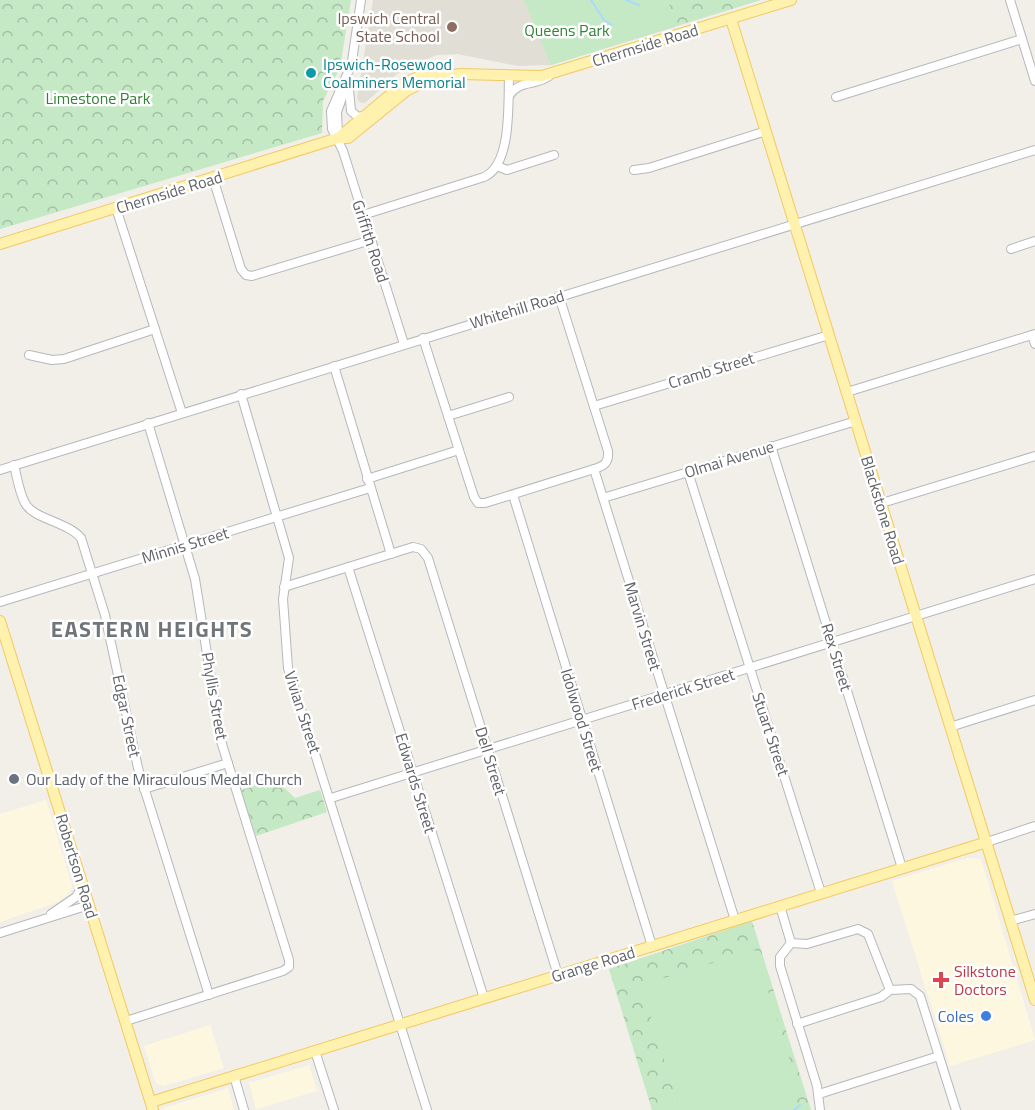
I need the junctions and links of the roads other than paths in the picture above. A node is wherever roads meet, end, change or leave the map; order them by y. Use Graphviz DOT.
graph roads {
  1 [pos="361,0"];
  2 [pos="791,0"];
  3 [pos="1010,0"];
  4 [pos="731,19"];
  5 [pos="1022,39"];
  6 [pos="352,63"];
  7 [pos="496,74"];
  8 [pos="552,74"];
  9 [pos="509,76"];
  10 [pos="1035,81"];
  11 [pos="348,82"];
  12 [pos="508,97"];
  13 [pos="836,97"];
  14 [pos="364,116"];
  15 [pos="766,131"];
  16 [pos="338,138"];
  17 [pos="1035,150"];
  18 [pos="554,155"];
  19 [pos="497,166"];
  20 [pos="634,170"];
  21 [pos="213,178"];
  22 [pos="116,208"];
  23 [pos="363,215"];
  24 [pos="795,224"];
  25 [pos="371,240"];
  26 [pos="1035,241"];
  27 [pos="0,244"];
  28 [pos="1011,249"];
  29 [pos="559,296"];
  30 [pos="155,329"];
  31 [pos="829,335"];
  32 [pos="423,338"];
  33 [pos="1034,338"];
  34 [pos="404,344"];
  35 [pos="29,355"];
  36 [pos="334,366"];
  37 [pos="847,392"];
  38 [pos="241,394"];
  39 [pos="509,397"];
  40 [pos="594,406"];
  41 [pos="182,413"];
  42 [pos="448,416"];
  43 [pos="856,421"];
  44 [pos="148,423"];
  45 [pos="771,446"];
  46 [pos="459,450"];
  47 [pos="1035,456"];
  48 [pos="14,465"];
  49 [pos="594,469"];
  50 [pos="0,470"];
  51 [pos="688,472"];
  52 [pos="368,483"];
  53 [pos="513,495"];
  54 [pos="603,498"];
  55 [pos="882,503"];
  56 [pos="277,516"];
  57 [pos="185,545"];
  58 [pos="391,554"];
  59 [pos="348,567"];
  60 [pos="92,574"];
  61 [pos="1035,579"];
  62 [pos="284,587"];
  63 [pos="0,602"];
  64 [pos="916,616"];
  65 [pos="0,621"];
  66 [pos="832,642"];
  67 [pos="749,668"];
  68 [pos="665,694"];
  69 [pos="1035,700"];
  70 [pos="582,720"];
  71 [pos="950,727"];
  72 [pos="487,750"];
  73 [pos="228,762"];
  74 [pos="413,773"];
  75 [pos="144,789"];
  76 [pos="331,798"];
  77 [pos="1035,826"];
  78 [pos="987,842"];
  79 [pos="902,868"];
  80 [pos="83,885"];
  81 [pos="821,893"];
  82 [pos="89,905"];
  83 [pos="780,906"];
  84 [pos="1035,914"];
  85 [pos="46,918"];
  86 [pos="735,920"];
  87 [pos="1010,921"];
  88 [pos="0,933"];
  89 [pos="791,943"];
  90 [pos="652,946"];
  91 [pos="558,975"];
  92 [pos="890,990"];
  93 [pos="208,995"];
  94 [pos="484,998"];
  95 [pos="1035,1000"];
  96 [pos="126,1021"];
  97 [pos="401,1024"];
  98 [pos="797,1024"];
  99 [pos="315,1051"];
  100 [pos="939,1056"];
  101 [pos="234,1076"];
  102 [pos="819,1094"];
  103 [pos="152,1106"];
  104 [pos="244,1110"];
  105 [pos="334,1110"];
  106 [pos="428,1110"];
  107 [pos="820,1110"];
  108 [pos="956,1110"];
  1 -- 6 [label="street, Griffith Road"];
  2 -- 4 [label="main road, Chermside Road"];
  3 -- 5 [label="street"];
  4 -- 8 [label="main road, Chermside Road"];
  4 -- 15 [label="main road, Blackstone Road"];
  5 -- 10 [label="street"];
  5 -- 13 [label="street"];
  6 -- 11 [label="street, Griffith Road"];
  6 -- 16 [label="street, Griffith Road"];
  7 -- 9 [label="main road, Chermside Road"];
  7 -- 14 [label="main road, Chermside Road"];
  7 -- 16 [label="main road, Chermside Road"];
  8 -- 9 [label="main road, Chermside Road"];
  8 -- 12 [label="street"];
  9 -- 12 [label="street"];
  11 -- 14 [label="street"];
  11 -- 16 [label="street, Griffith Road"];
  12 -- 19 [label="street"];
  14 -- 16 [label="main road, Chermside Road"];
  15 -- 20 [label="street"];
  15 -- 24 [label="main road, Blackstone Road"];
  16 -- 21 [label="main road, Chermside Road"];
  16 -- 23 [label="street, Griffith Road"];
  17 -- 24 [label="street, Whitehill Road"];
  18 -- 19 [label="street"];
  19 -- 23 [label="street"];
  21 -- 22 [label="main road, Chermside Road"];
  21 -- 25 [label="street"];
  22 -- 27 [label="main road, Chermside Road"];
  22 -- 30 [label="street"];
  23 -- 25 [label="street, Griffith Road"];
  24 -- 29 [label="street, Whitehill Road"];
  24 -- 31 [label="main road, Blackstone Road"];
  25 -- 34 [label="street, Griffith Road"];
  26 -- 28 [label="street"];
  29 -- 32 [label="street, Whitehill Road"];
  29 -- 40 [label="street"];
  30 -- 35 [label="street"];
  30 -- 41 [label="street"];
  31 -- 37 [label="main road, Blackstone Road"];
  31 -- 40 [label="street, Cramb Street"];
  32 -- 34 [label="street, Whitehill Road"];
  32 -- 42 [label="street"];
  33 -- 37 [label="street"];
  34 -- 36 [label="street, Whitehill Road"];
  36 -- 38 [label="street, Whitehill Road"];
  36 -- 52 [label="street"];
  37 -- 43 [label="main road, Blackstone Road"];
  38 -- 41 [label="street, Whitehill Road"];
  38 -- 56 [label="street, Vivian Street"];
  39 -- 42 [label="street"];
  40 -- 49 [label="street"];
  41 -- 44 [label="street, Whitehill Road"];
  42 -- 46 [label="street"];
  43 -- 45 [label="street, Olmai Avenue"];
  43 -- 55 [label="main road, Blackstone Road"];
  44 -- 48 [label="street, Whitehill Road"];
  44 -- 57 [label="street, Phyllis Street"];
  45 -- 51 [label="street, Olmai Avenue"];
  45 -- 66 [label="street, Rex Street"];
  46 -- 52 [label="street, Minnis Street"];
  46 -- 53 [label="street"];
  47 -- 55 [label="street"];
  48 -- 50 [label="street, Whitehill Road"];
  48 -- 60 [label="street, Edgar Street"];
  49 -- 53 [label="street"];
  49 -- 54 [label="street, Marvin Street"];
  51 -- 54 [label="street, Olmai Avenue"];
  51 -- 67 [label="street, Stuart Street"];
  52 -- 56 [label="street, Minnis Street"];
  52 -- 58 [label="street"];
  53 -- 70 [label="street, Idolwood Street"];
  54 -- 68 [label="street, Marvin Street"];
  55 -- 64 [label="main road, Blackstone Road"];
  56 -- 57 [label="street, Minnis Street"];
  56 -- 62 [label="street, Vivian Street"];
  57 -- 60 [label="street, Minnis Street"];
  57 -- 73 [label="street, Phyllis Street"];
  58 -- 59 [label="street"];
  58 -- 72 [label="street, Dell Street"];
  59 -- 62 [label="street"];
  59 -- 74 [label="street, Edwards Street"];
  60 -- 63 [label="street, Minnis Street"];
  60 -- 75 [label="street, Edgar Street"];
  61 -- 64 [label="street, Frederick Street"];
  62 -- 76 [label="street, Vivian Street"];
  64 -- 66 [label="street, Frederick Street"];
  64 -- 71 [label="main road, Blackstone Road"];
  65 -- 80 [label="main road, Robertson Road"];
  66 -- 67 [label="street, Frederick Street"];
  66 -- 79 [label="street, Rex Street"];
  67 -- 68 [label="street, Frederick Street"];
  67 -- 81 [label="street, Stuart Street"];
  68 -- 70 [label="street, Frederick Street"];
  68 -- 86 [label="street, Marvin Street"];
  69 -- 71 [label="street"];
  70 -- 72 [label="street, Frederick Street"];
  70 -- 90 [label="street, Idolwood Street"];
  71 -- 78 [label="main road, Blackstone Road"];
  72 -- 74 [label="street, Frederick Street"];
  72 -- 91 [label="street, Dell Street"];
  73 -- 75 [label="street"];
  73 -- 93 [label="street, Phyllis Street"];
  74 -- 76 [label="street, Frederick Street"];
  74 -- 94 [label="street, Edwards Street"];
  75 -- 93 [label="street, Edgar Street"];
  76 -- 97 [label="street, Vivian Street"];
  77 -- 78 [label="street, Grange Road"];
  78 -- 79 [label="main road, Grange Road"];
  78 -- 87 [label="main road, Blackstone Road"];
  79 -- 81 [label="main road, Grange Road"];
  80 -- 82 [label="main road, Robertson Road"];
  80 -- 85 [label="street"];
  81 -- 83 [label="main road, Grange Road"];
  82 -- 85 [label="street"];
  82 -- 96 [label="main road, Robertson Road"];
  83 -- 86 [label="main road, Grange Road"];
  83 -- 89 [label="street"];
  84 -- 87 [label="street"];
  85 -- 88 [label="street"];
  86 -- 90 [label="main road, Grange Road"];
  87 -- 95 [label="main road, Blackstone Road"];
  89 -- 92 [label="street"];
  89 -- 98 [label="street"];
  90 -- 91 [label="main road, Grange Road"];
  91 -- 94 [label="main road, Grange Road"];
  92 -- 98 [label="street"];
  92 -- 100 [label="street"];
  93 -- 96 [label="street"];
  94 -- 97 [label="main road, Grange Road"];
  96 -- 103 [label="main road, Robertson Road"];
  97 -- 99 [label="main road, Grange Road"];
  97 -- 106 [label="street, Vivian Street"];
  98 -- 102 [label="street"];
  99 -- 101 [label="main road, Grange Road"];
  99 -- 105 [label="street"];
  100 -- 102 [label="street"];
  100 -- 108 [label="street"];
  101 -- 103 [label="main road, Grange Road"];
  101 -- 104 [label="street"];
  102 -- 107 [label="street"];
}
